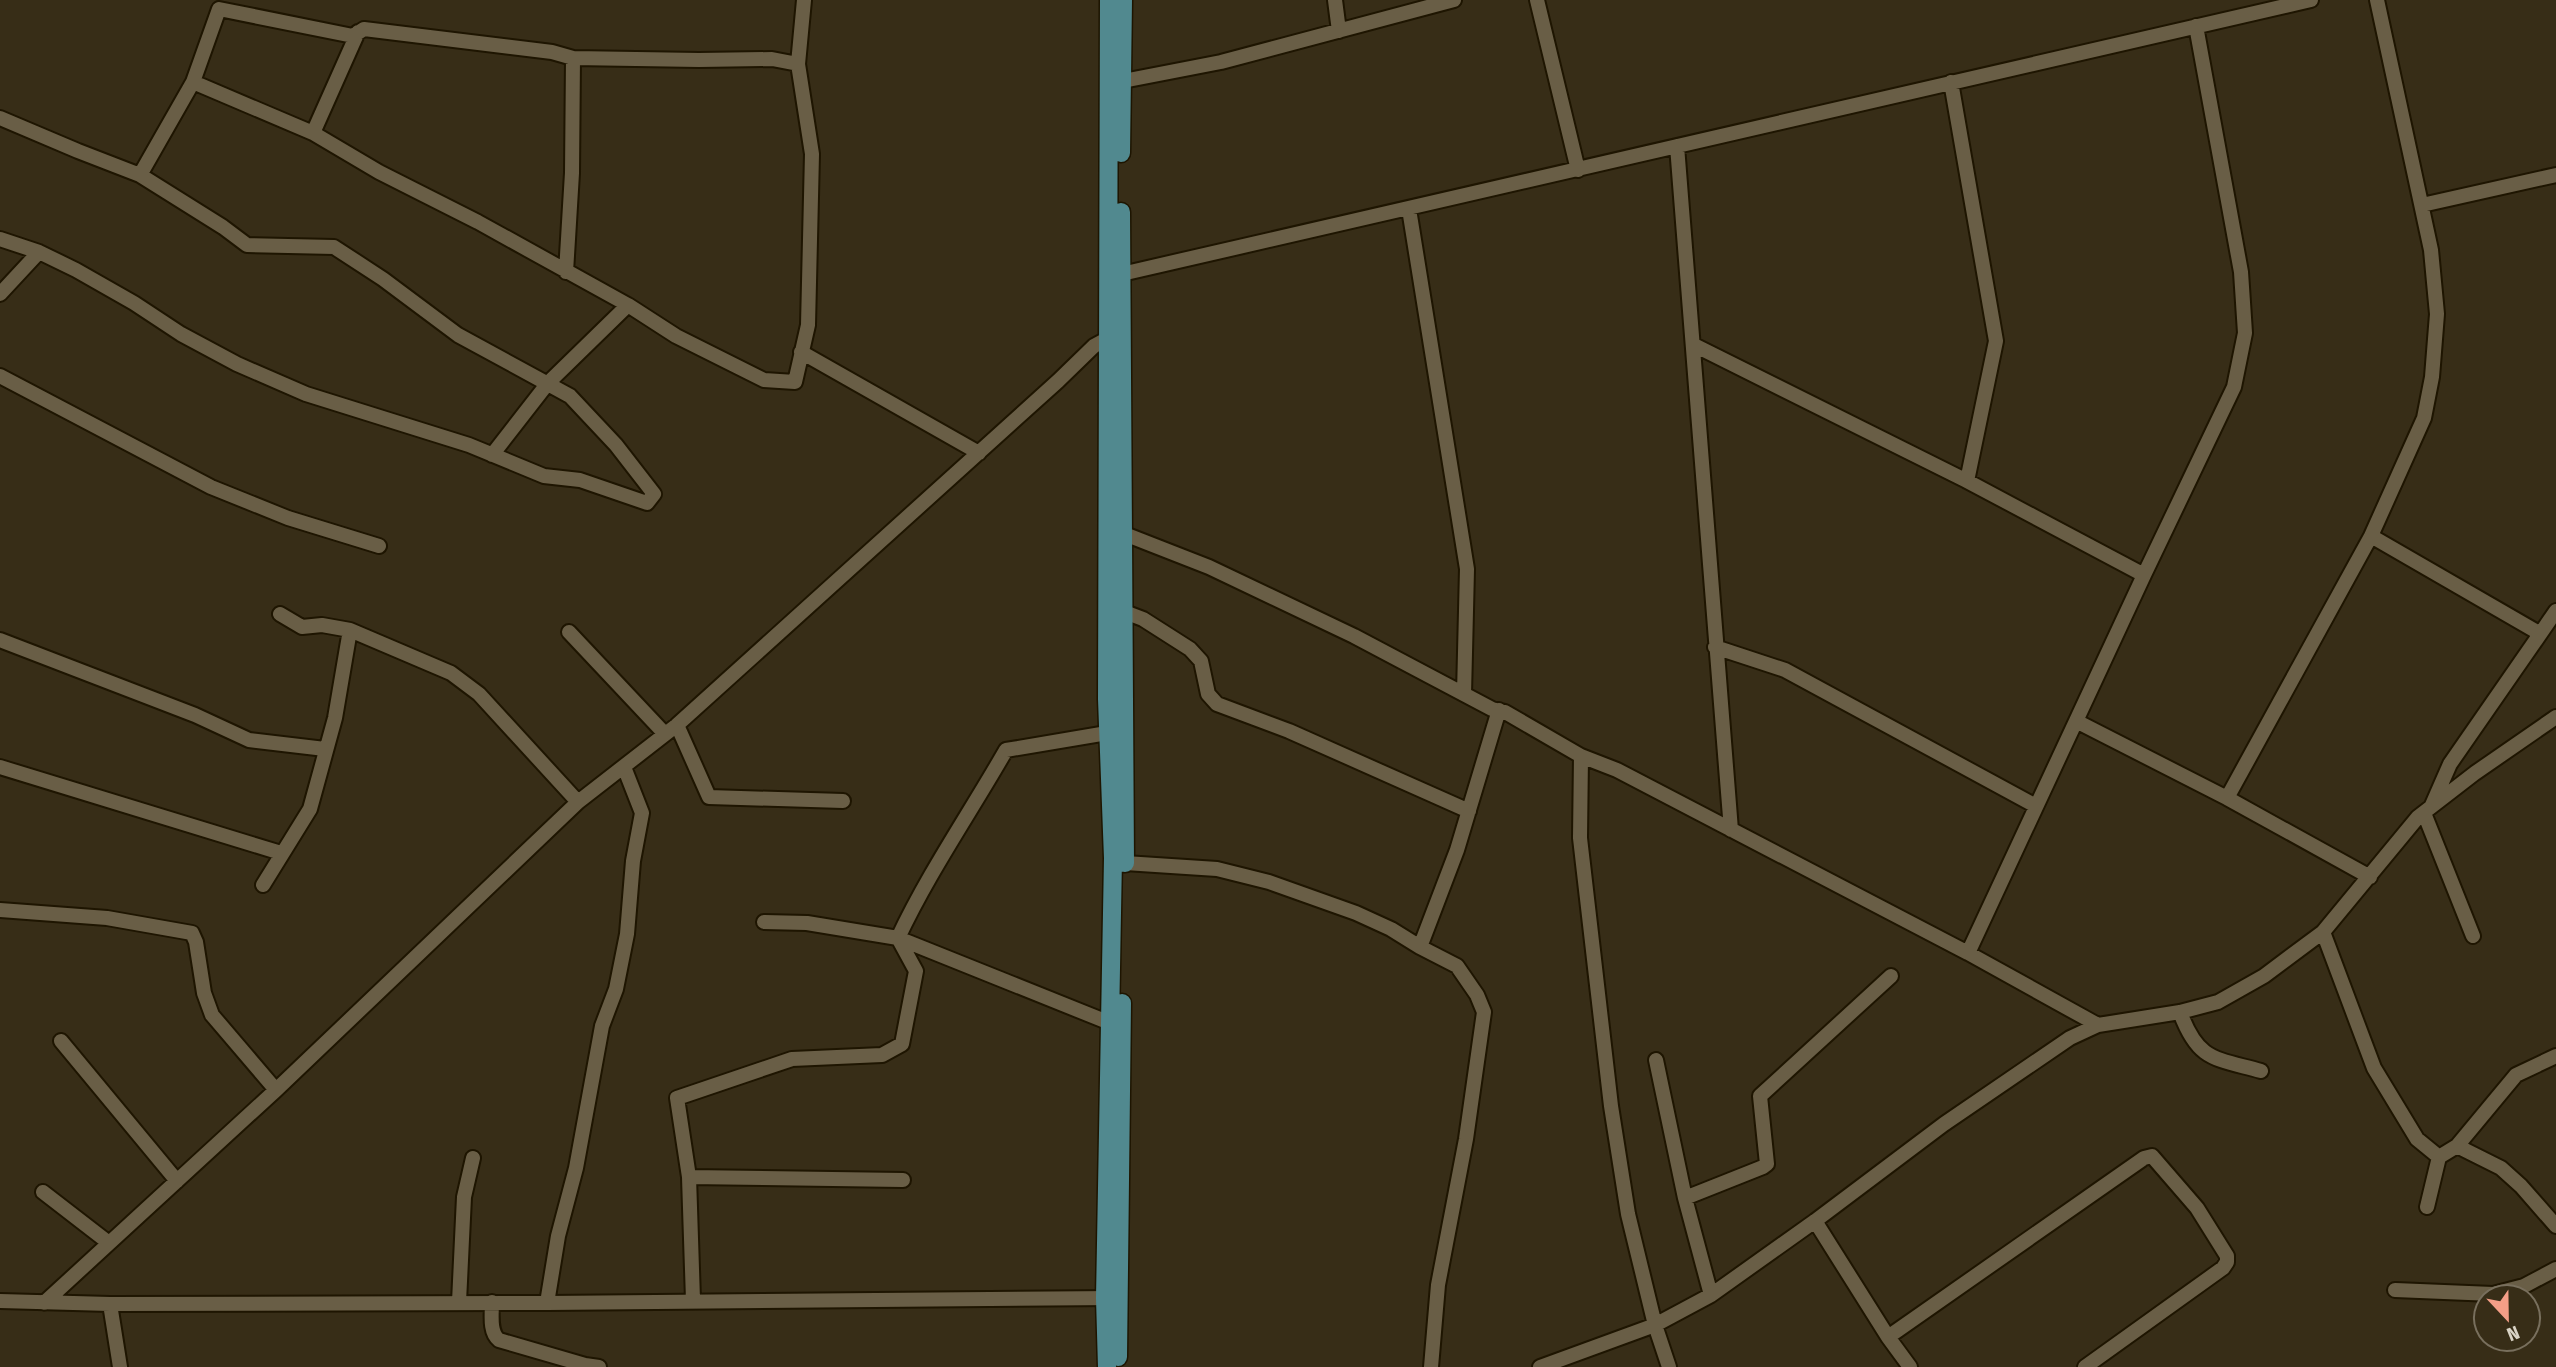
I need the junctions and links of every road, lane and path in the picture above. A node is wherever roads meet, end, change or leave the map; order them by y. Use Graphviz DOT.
graph roads {
  1 [pos="804,0"];
  2 [pos="1109,0"];
  3 [pos="1123,0"];
  4 [pos="1335,0"];
  5 [pos="1454,0"];
  6 [pos="1537,0"];
  7 [pos="2311,0"];
  8 [pos="2377,0"];
  9 [pos="2196,26"];
  10 [pos="1339,31"];
  11 [pos="358,32"];
  12 [pos="573,58"];
  13 [pos="798,64"];
  14 [pos="1123,81"];
  15 [pos="193,82"];
  16 [pos="1951,82"];
  17 [pos="0,118"];
  18 [pos="313,133"];
  19 [pos="1677,146"];
  20 [pos="1577,170"];
  21 [pos="141,175"];
  22 [pos="2556,175"];
  23 [pos="2422,205"];
  24 [pos="1409,209"];
  25 [pos="0,239"];
  26 [pos="39,252"];
  27 [pos="566,272"];
  28 [pos="1114,276"];
  29 [pos="0,294"];
  30 [pos="628,305"];
  31 [pos="1107,339"];
  32 [pos="1694,345"];
  33 [pos="801,352"];
  34 [pos="0,376"];
  35 [pos="548,383"];
  36 [pos="979,453"];
  37 [pos="492,455"];
  38 [pos="1967,481"];
  39 [pos="1122,533"];
  40 [pos="2371,536"];
  41 [pos="379,546"];
  42 [pos="2144,575"];
  43 [pos="1122,611"];
  44 [pos="2556,611"];
  45 [pos="280,614"];
  46 [pos="349,630"];
  47 [pos="569,632"];
  48 [pos="2539,633"];
  49 [pos="0,640"];
  50 [pos="1715,647"];
  51 [pos="1464,694"];
  52 [pos="1499,710"];
  53 [pos="2556,717"];
  54 [pos="2076,721"];
  55 [pos="677,725"];
  56 [pos="1107,733"];
  57 [pos="665,734"];
  58 [pos="325,749"];
  59 [pos="1581,756"];
  60 [pos="0,767"];
  61 [pos="625,767"];
  62 [pos="2227,798"];
  63 [pos="843,801"];
  64 [pos="578,802"];
  65 [pos="2036,806"];
  66 [pos="1469,811"];
  67 [pos="2425,812"];
  68 [pos="1731,830"];
  69 [pos="281,853"];
  70 [pos="1125,863"];
  71 [pos="2370,877"];
  72 [pos="263,885"];
  73 [pos="0,910"];
  74 [pos="764,922"];
  75 [pos="2323,932"];
  76 [pos="2473,936"];
  77 [pos="898,938"];
  78 [pos="1420,947"];
  79 [pos="1968,953"];
  80 [pos="1891,976"];
  81 [pos="2179,1012"];
  82 [pos="1110,1023"];
  83 [pos="2098,1024"];
  84 [pos="61,1041"];
  85 [pos="2556,1056"];
  86 [pos="1656,1060"];
  87 [pos="2261,1071"];
  88 [pos="276,1090"];
  89 [pos="2457,1146"];
  90 [pos="2439,1157"];
  91 [pos="473,1158"];
  92 [pos="689,1177"];
  93 [pos="903,1180"];
  94 [pos="177,1181"];
  95 [pos="43,1192"];
  96 [pos="1685,1198"];
  97 [pos="2427,1207"];
  98 [pos="1815,1221"];
  99 [pos="2556,1226"];
  100 [pos="109,1243"];
  101 [pos="2556,1269"];
  102 [pos="2395,1290"];
  103 [pos="1711,1295"];
  104 [pos="1112,1298"];
  105 [pos="694,1300"];
  106 [pos="0,1301"];
  107 [pos="459,1302"];
  108 [pos="492,1302"];
  109 [pos="44,1303"];
  110 [pos="547,1303"];
  111 [pos="110,1304"];
  112 [pos="1655,1325"];
  113 [pos="1888,1337"];
  114 [pos="120,1367"];
  115 [pos="599,1367"];
  116 [pos="1107,1367"];
  117 [pos="1118,1367"];
  118 [pos="1431,1367"];
  119 [pos="1540,1367"];
  120 [pos="1669,1367"];
  121 [pos="1910,1367"];
  122 [pos="2085,1367"];
  1 -- 13 [label="street"];
  2 -- 28 [label="main road"];
  3 -- 14 [label="main road"];
  4 -- 10 [label="street"];
  5 -- 10 [label="street"];
  6 -- 20 [label="street"];
  7 -- 9 [label="street"];
  8 -- 23 [label="street"];
  9 -- 16 [label="street"];
  9 -- 42 [label="street"];
  10 -- 14 [label="street"];
  11 -- 12 [label="street"];
  11 -- 15 [label="street"];
  11 -- 18 [label="street"];
  12 -- 13 [label="street"];
  12 -- 27 [label="street"];
  13 -- 33 [label="street"];
  14 -- 28 [label="main road"];
  15 -- 18 [label="street"];
  15 -- 21 [label="street"];
  16 -- 19 [label="street"];
  16 -- 38 [label="street"];
  17 -- 21 [label="street"];
  18 -- 27 [label="street"];
  19 -- 20 [label="street"];
  19 -- 32 [label="street"];
  20 -- 24 [label="street"];
  21 -- 35 [label="street"];
  22 -- 23 [label="street"];
  23 -- 40 [label="street"];
  24 -- 28 [label="street"];
  24 -- 51 [label="street"];
  25 -- 26 [label="street"];
  26 -- 29 [label="street"];
  26 -- 37 [label="street"];
  27 -- 30 [label="street"];
  28 -- 31 [label="main road"];
  28 -- 39 [label="main road"];
  30 -- 33 [label="street"];
  30 -- 35 [label="street"];
  31 -- 36 [label="street"];
  31 -- 56 [label="main road"];
  32 -- 38 [label="street"];
  32 -- 50 [label="street"];
  33 -- 36 [label="street"];
  34 -- 41 [label="street"];
  35 -- 37 [label="street"];
  35 -- 37 [label="street"];
  36 -- 55 [label="street"];
  38 -- 42 [label="street"];
  39 -- 43 [label="main road"];
  39 -- 51 [label="street"];
  40 -- 48 [label="street"];
  40 -- 62 [label="street"];
  42 -- 54 [label="street"];
  43 -- 66 [label="street"];
  43 -- 70 [label="main road"];
  44 -- 48 [label="street"];
  45 -- 46 [label="street"];
  46 -- 58 [label="street"];
  46 -- 64 [label="street"];
  47 -- 57 [label="street"];
  48 -- 67 [label="street"];
  49 -- 58 [label="street"];
  50 -- 65 [label="street"];
  50 -- 68 [label="street"];
  51 -- 52 [label="street"];
  52 -- 59 [label="street"];
  52 -- 66 [label="street"];
  53 -- 67 [label="street"];
  54 -- 62 [label="street"];
  54 -- 65 [label="street"];
  55 -- 57 [label="street"];
  55 -- 63 [label="street"];
  56 -- 77 [label="street"];
  56 -- 82 [label="main road"];
  57 -- 61 [label="street"];
  58 -- 69 [label="street"];
  59 -- 68 [label="street"];
  59 -- 112 [label="street"];
  60 -- 69 [label="street"];
  61 -- 64 [label="street"];
  61 -- 110 [label="street"];
  62 -- 71 [label="street"];
  64 -- 88 [label="street"];
  65 -- 79 [label="street"];
  66 -- 78 [label="street"];
  67 -- 71 [label="street"];
  67 -- 76 [label="street"];
  68 -- 79 [label="street"];
  69 -- 72 [label="street"];
  70 -- 78 [label="street"];
  70 -- 104 [label="main road"];
  71 -- 75 [label="street"];
  73 -- 88 [label="street"];
  74 -- 77 [label="street"];
  75 -- 81 [label="street"];
  75 -- 90 [label="street"];
  77 -- 82 [label="street"];
  77 -- 92 [label="street"];
  78 -- 118 [label="street"];
  79 -- 83 [label="street"];
  80 -- 96 [label="street"];
  81 -- 83 [label="street"];
  81 -- 87 [label="street"];
  82 -- 104 [label="main road"];
  83 -- 98 [label="street"];
  84 -- 94 [label="street"];
  85 -- 89 [label="street"];
  86 -- 96 [label="street"];
  88 -- 94 [label="street"];
  89 -- 90 [label="street"];
  89 -- 99 [label="street"];
  90 -- 97 [label="street"];
  91 -- 107 [label="street"];
  92 -- 93 [label="street"];
  92 -- 105 [label="street"];
  94 -- 100 [label="street"];
  95 -- 100 [label="street"];
  96 -- 103 [label="street"];
  98 -- 103 [label="street"];
  98 -- 113 [label="street"];
  100 -- 109 [label="street"];
  101 -- 102 [label="street"];
  103 -- 112 [label="street"];
  104 -- 105 [label="street"];
  104 -- 116 [label="main road"];
  104 -- 117 [label="main road"];
  105 -- 110 [label="street"];
  106 -- 109 [label="street"];
  107 -- 108 [label="street"];
  107 -- 111 [label="street"];
  108 -- 110 [label="street"];
  108 -- 115 [label="street"];
  109 -- 111 [label="street"];
  111 -- 114 [label="street"];
  112 -- 119 [label="street"];
  112 -- 120 [label="street"];
  113 -- 121 [label="street"];
  113 -- 122 [label="street"];
}
